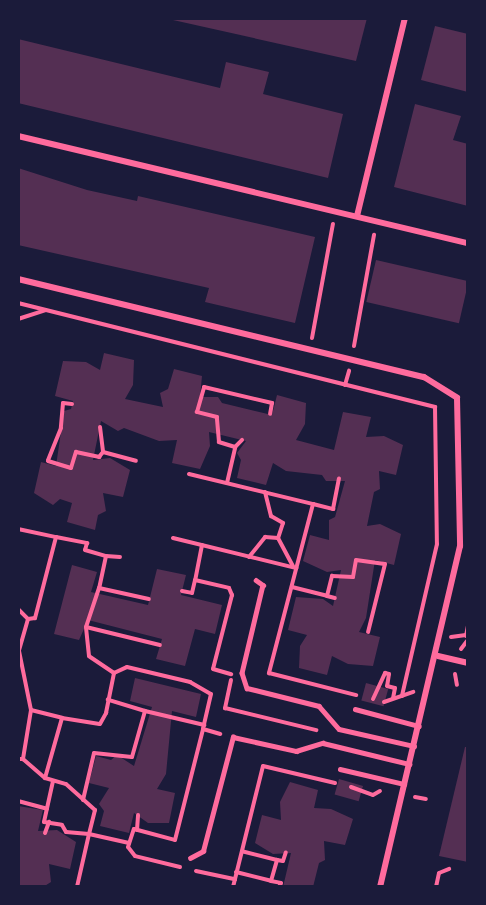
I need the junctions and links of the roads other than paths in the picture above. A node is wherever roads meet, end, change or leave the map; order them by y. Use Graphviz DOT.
graph roads {
  1 [pos="405,18"];
  2 [pos="18,136"];
  3 [pos="357,216"];
  4 [pos="468,243"];
  5 [pos="18,279"];
  6 [pos="460,472"];
  7 [pos="468,474"];
  8 [pos="256,580"];
  9 [pos="438,656"];
  10 [pos="468,663"];
  11 [pos="355,709"];
  12 [pos="419,726"];
  13 [pos="414,746"];
  14 [pos="409,764"];
  15 [pos="340,769"];
  16 [pos="404,784"];
  17 [pos="190,858"];
  18 [pos="380,887"];
  1 -- 3 [label="street"];
  2 -- 3 [label="street"];
  3 -- 4 [label="street"];
  5 -- 6 [label="street"];
  6 -- 7 [label="street"];
  6 -- 9 [label="street"];
  8 -- 13 [label="lane"];
  9 -- 10 [label="street"];
  9 -- 12 [label="street"];
  11 -- 12 [label="lane"];
  12 -- 13 [label="street"];
  13 -- 14 [label="street"];
  14 -- 16 [label="street"];
  14 -- 17 [label="lane"];
  15 -- 16 [label="lane"];
  16 -- 18 [label="street"];
}
